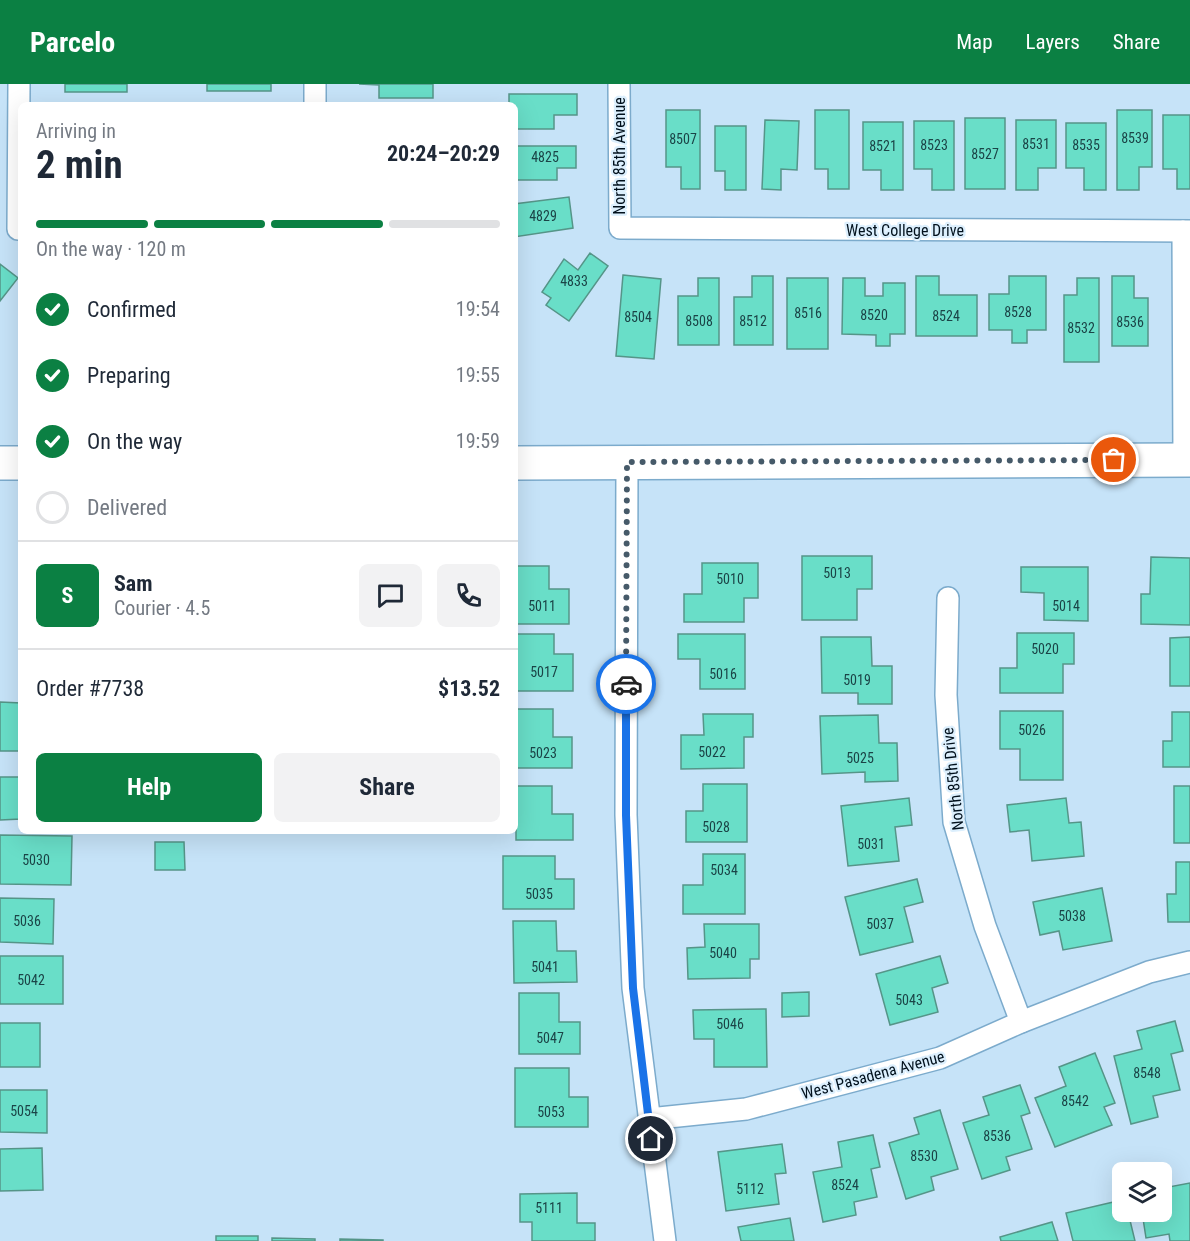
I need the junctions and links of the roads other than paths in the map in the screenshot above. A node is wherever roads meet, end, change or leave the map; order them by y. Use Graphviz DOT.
graph roads {
  1 [pos="19,84"];
  2 [pos="315,84"];
  3 [pos="619,84"];
  4 [pos="19,102"];
  5 [pos="315,102"];
  6 [pos="620,228"];
  7 [pos="1187,231"];
  8 [pos="1187,460"];
  9 [pos="627,462"];
  10 [pos="518,463"];
  11 [pos="0,464"];
  12 [pos="18,464"];
  13 [pos="948,598"];
  14 [pos="1190,962"];
  15 [pos="1021,1022"];
  16 [pos="649,1119"];
  17 [pos="666,1241"];
  1 -- 4 [label="street"];
  2 -- 5 [label="street"];
  3 -- 6 [label="street, North 85th Avenue"];
  6 -- 7 [label="street, West College Drive"];
  7 -- 8 [label="street"];
  8 -- 9 [label="main road"];
  9 -- 10 [label="main road"];
  9 -- 16 [label="street"];
  11 -- 12 [label="main road"];
  13 -- 15 [label="street, North 85th Drive"];
  14 -- 15 [label="street, West Pasadena Avenue"];
  15 -- 16 [label="street, West Pasadena Avenue"];
  16 -- 17 [label="street"];
}
